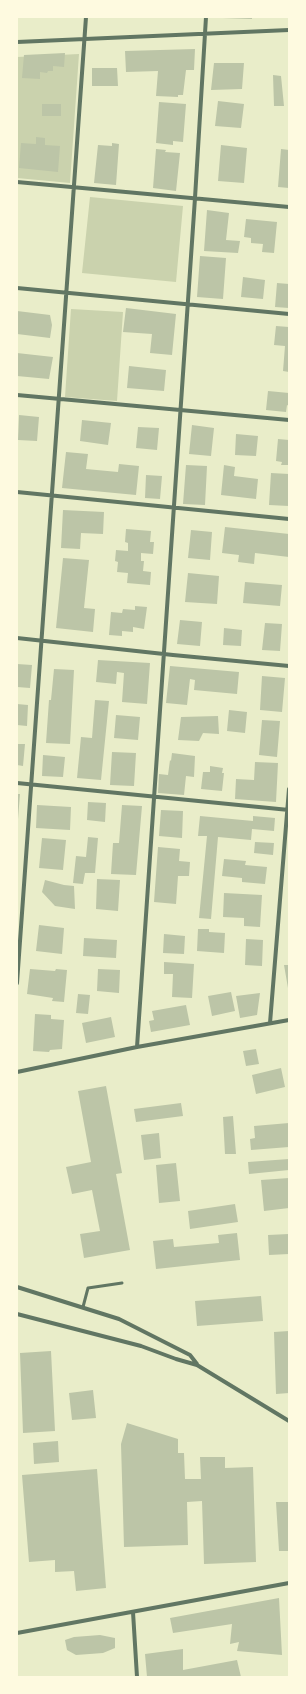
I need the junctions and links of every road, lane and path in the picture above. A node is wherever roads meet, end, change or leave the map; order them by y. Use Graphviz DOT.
graph roads {
  1 [pos="86,17"];
  2 [pos="206,17"];
  3 [pos="289,30"];
  4 [pos="205,34"];
  5 [pos="84,40"];
  6 [pos="17,42"];
  7 [pos="17,182"];
  8 [pos="74,188"];
  9 [pos="195,198"];
  10 [pos="289,207"];
  11 [pos="17,288"];
  12 [pos="66,293"];
  13 [pos="187,303"];
  14 [pos="289,314"];
  15 [pos="17,395"];
  16 [pos="59,400"];
  17 [pos="180,409"];
  18 [pos="289,420"];
  19 [pos="17,492"];
  20 [pos="52,495"];
  21 [pos="173,508"];
  22 [pos="289,519"];
  23 [pos="17,638"];
  24 [pos="41,640"];
  25 [pos="163,654"];
  26 [pos="289,666"];
  27 [pos="17,783"];
  28 [pos="32,784"];
  29 [pos="289,789"];
  30 [pos="154,797"];
  31 [pos="288,810"];
  32 [pos="17,983"];
  33 [pos="289,1020"];
  34 [pos="270,1023"];
  35 [pos="137,1047"];
  36 [pos="17,1072"];
  37 [pos="122,1283"];
  38 [pos="17,1287"];
  39 [pos="82,1307"];
  40 [pos="17,1314"];
  41 [pos="197,1364"];
  42 [pos="289,1421"];
  43 [pos="289,1583"];
  44 [pos="134,1612"];
  45 [pos="17,1633"];
  46 [pos="137,1677"];
  1 -- 5 [label="street"];
  2 -- 4 [label="street"];
  3 -- 4 [label="street"];
  4 -- 5 [label="street"];
  4 -- 9 [label="street"];
  5 -- 6 [label="street"];
  5 -- 8 [label="street"];
  7 -- 8 [label="street"];
  8 -- 9 [label="street"];
  8 -- 12 [label="street"];
  9 -- 10 [label="street"];
  9 -- 13 [label="street"];
  11 -- 12 [label="street"];
  12 -- 13 [label="street"];
  12 -- 16 [label="street"];
  13 -- 14 [label="street"];
  13 -- 17 [label="street"];
  15 -- 16 [label="street"];
  16 -- 17 [label="street"];
  16 -- 20 [label="street"];
  17 -- 18 [label="street"];
  17 -- 21 [label="street"];
  19 -- 20 [label="street"];
  20 -- 21 [label="street"];
  20 -- 24 [label="street"];
  21 -- 22 [label="street"];
  21 -- 25 [label="street"];
  23 -- 24 [label="street"];
  24 -- 25 [label="street"];
  24 -- 28 [label="street"];
  25 -- 26 [label="street"];
  25 -- 30 [label="street"];
  27 -- 28 [label="street"];
  28 -- 30 [label="street"];
  28 -- 32 [label="street"];
  29 -- 31 [label="street"];
  30 -- 31 [label="street"];
  30 -- 35 [label="street"];
  31 -- 34 [label="street"];
  33 -- 34 [label="street"];
  34 -- 35 [label="street"];
  35 -- 36 [label="street"];
  37 -- 39 [label="lane"];
  38 -- 39 [label="street"];
  39 -- 41 [label="street"];
  40 -- 41 [label="street"];
  41 -- 42 [label="street"];
  43 -- 44 [label="street"];
  44 -- 45 [label="street"];
  44 -- 46 [label="street"];
}
